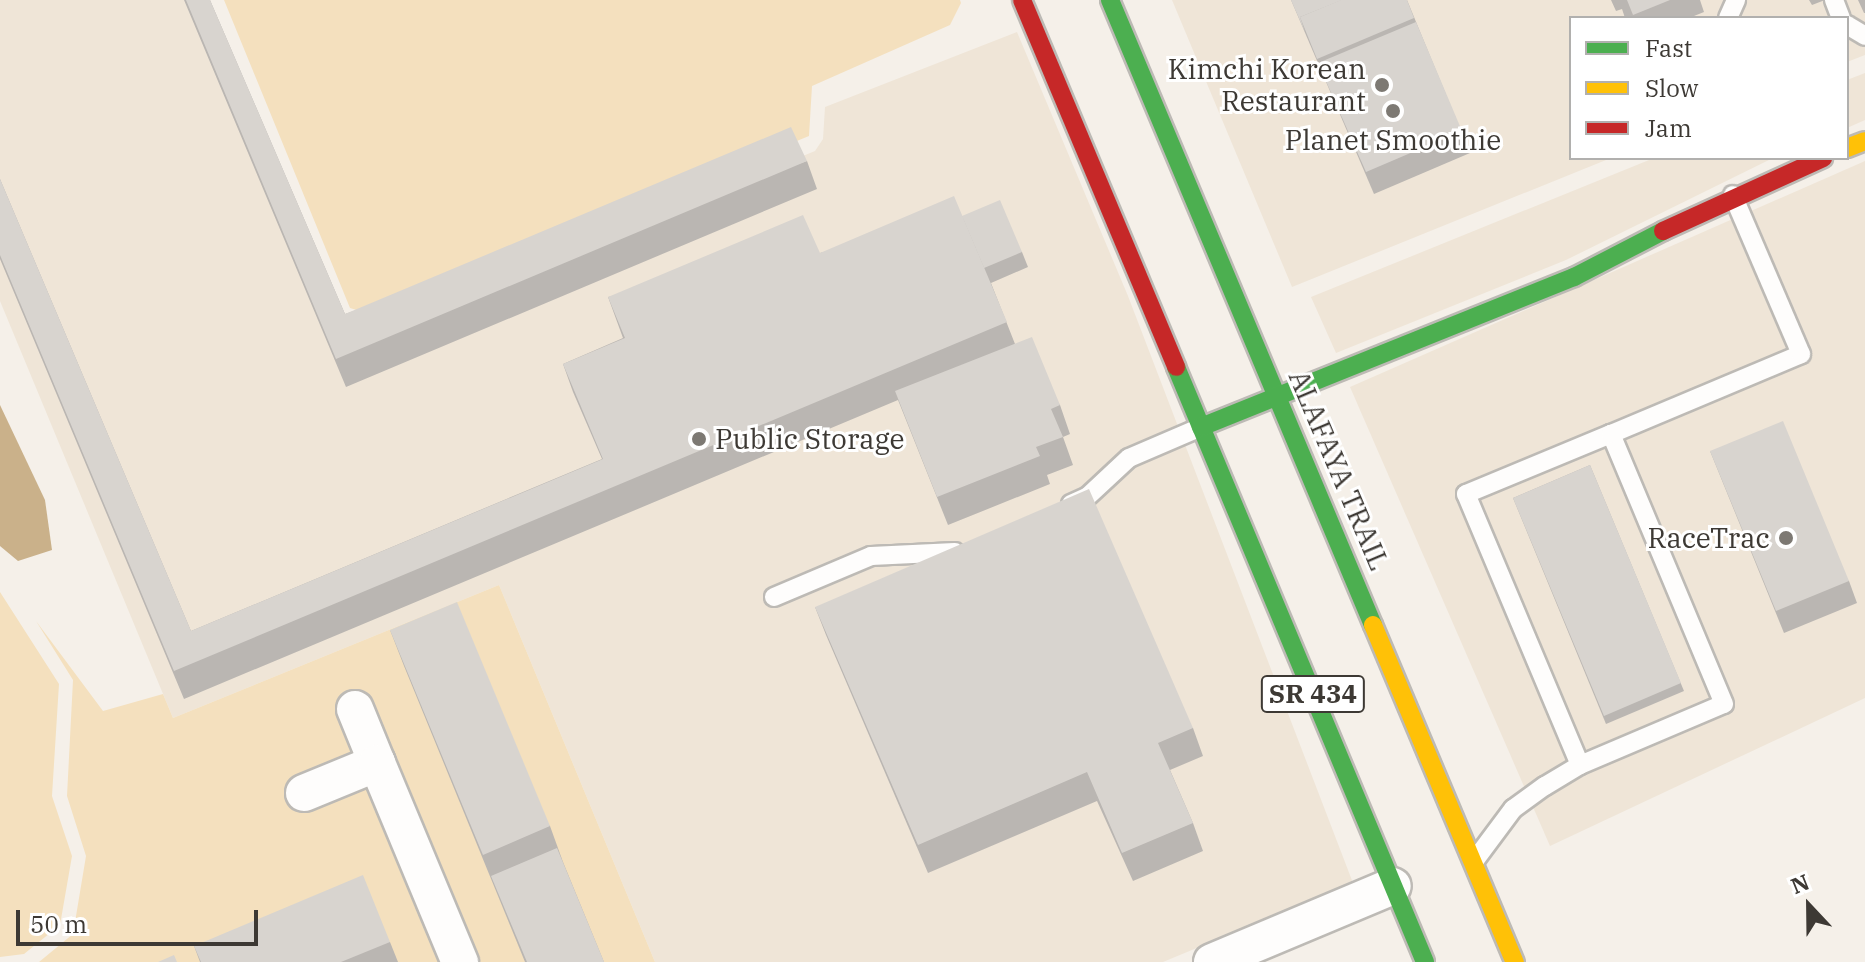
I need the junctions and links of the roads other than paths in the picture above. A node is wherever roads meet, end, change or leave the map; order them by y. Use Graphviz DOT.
graph roads {
  1 [pos="1022,0"];
  2 [pos="1110,0"];
  3 [pos="1818,160"];
  4 [pos="1733,195"];
  5 [pos="1277,397"];
  6 [pos="1201,427"];
  7 [pos="1611,434"];
  8 [pos="1059,509"];
  9 [pos="974,544"];
  10 [pos="774,597"];
  11 [pos="355,709"];
  12 [pos="377,763"];
  13 [pos="1580,765"];
  14 [pos="304,793"];
  15 [pos="1473,863"];
  16 [pos="1393,886"];
  17 [pos="460,962"];
  18 [pos="1212,962"];
  19 [pos="1425,962"];
  20 [pos="1515,962"];
  1 -- 6 [label="main road, SR 434"];
  2 -- 5 [label="main road, ALAFAYA TRAIL / SR 434"];
  3 -- 4 [label="main road"];
  4 -- 5 [label="main road"];
  4 -- 7 [label="lane"];
  5 -- 6 [label="main road"];
  5 -- 15 [label="main road, ALAFAYA TRAIL / SR 434"];
  6 -- 8 [label="lane"];
  6 -- 16 [label="main road, SR 434"];
  7 -- 13 [label="lane"];
  7 -- 13 [label="lane"];
  9 -- 10 [label="lane"];
  11 -- 12 [label="street"];
  12 -- 14 [label="street"];
  12 -- 17 [label="street"];
  13 -- 15 [label="lane"];
  15 -- 20 [label="main road, ALAFAYA TRAIL / SR 434"];
  16 -- 18 [label="street"];
  16 -- 19 [label="main road, SR 434"];
}
